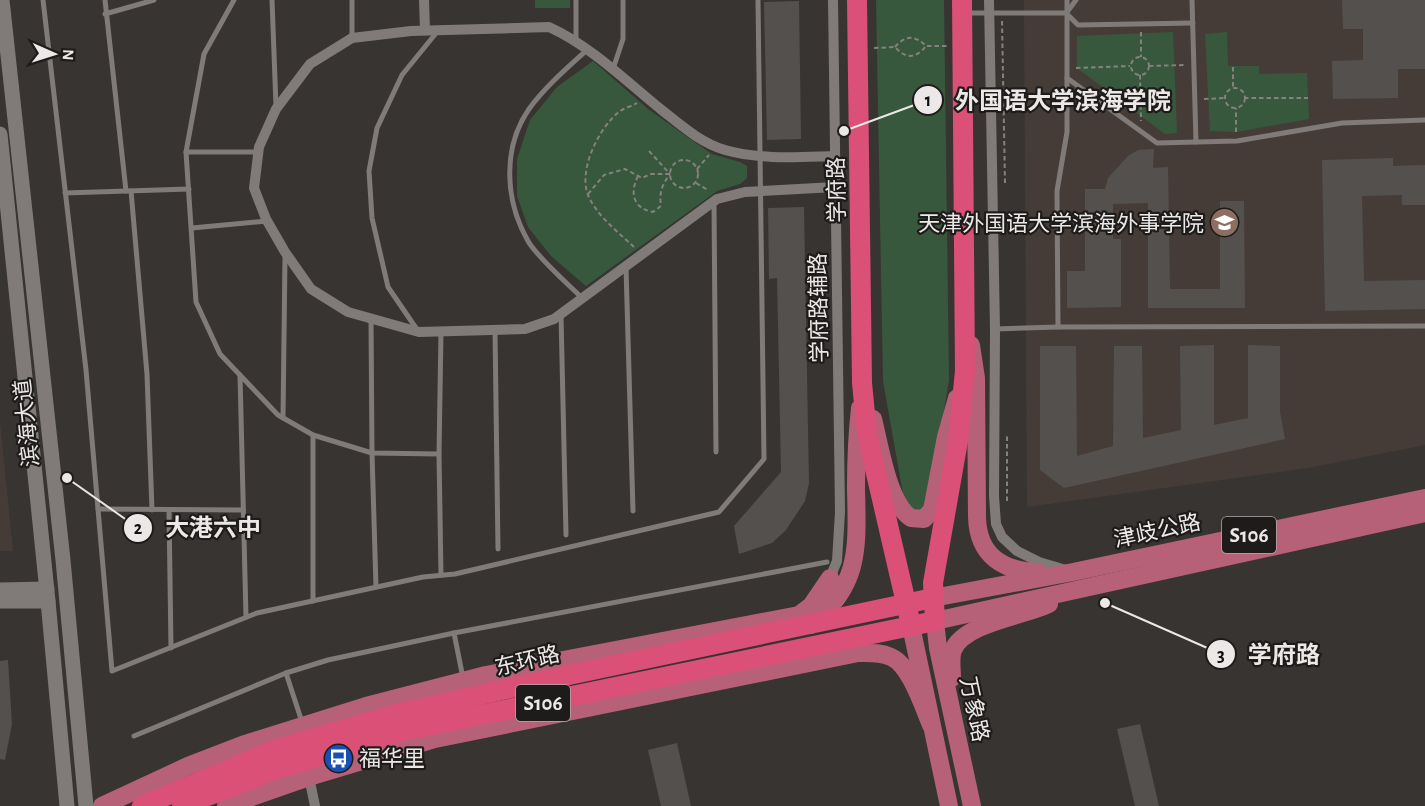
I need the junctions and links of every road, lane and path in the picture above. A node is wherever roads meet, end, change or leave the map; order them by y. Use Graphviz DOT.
graph roads {
  1 [pos="2,0"];
  2 [pos="44,0"];
  3 [pos="105,0"];
  4 [pos="154,0"];
  5 [pos="234,0"];
  6 [pos="272,0"];
  7 [pos="351,0"];
  8 [pos="424,0"];
  9 [pos="576,0"];
  10 [pos="623,0"];
  11 [pos="758,0"];
  12 [pos="833,0"];
  13 [pos="857,0"];
  14 [pos="989,0"];
  15 [pos="1066,0"];
  16 [pos="1076,0"];
  17 [pos="1192,0"];
  18 [pos="962,6"];
  19 [pos="989,13"];
  20 [pos="1066,13"];
  21 [pos="105,15"];
  22 [pos="1193,22"];
  23 [pos="1141,24"];
  24 [pos="425,30"];
  25 [pos="439,30"];
  26 [pos="352,38"];
  27 [pos="576,42"];
  28 [pos="926,46"];
  29 [pos="950,46"];
  30 [pos="895,47"];
  31 [pos="874,48"];
  32 [pos="587,50"];
  33 [pos="1141,57"];
  34 [pos="1194,65"];
  35 [pos="1131,66"];
  36 [pos="1149,66"];
  37 [pos="1233,67"];
  38 [pos="1066,68"];
  39 [pos="613,70"];
  40 [pos="1140,75"];
  41 [pos="1067,78"];
  42 [pos="1233,88"];
  43 [pos="1225,98"];
  44 [pos="1308,98"];
  45 [pos="648,99"];
  46 [pos="1244,99"];
  47 [pos="1195,100"];
  48 [pos="1236,108"];
  49 [pos="276,109"];
  50 [pos="1425,120"];
  51 [pos="1142,132"];
  52 [pos="0,134"];
  53 [pos="1236,141"];
  54 [pos="1196,142"];
  55 [pos="715,145"];
  56 [pos="649,151"];
  57 [pos="186,152"];
  58 [pos="258,152"];
  59 [pos="834,156"];
  60 [pos="760,157"];
  61 [pos="697,169"];
  62 [pos="670,174"];
  63 [pos="638,176"];
  64 [pos="835,187"];
  65 [pos="189,189"];
  66 [pos="128,191"];
  67 [pos="760,192"];
  68 [pos="65,193"];
  69 [pos="588,194"];
  70 [pos="714,202"];
  71 [pos="267,222"];
  72 [pos="192,228"];
  73 [pos="285,252"];
  74 [pos="642,254"];
  75 [pos="626,266"];
  76 [pos="582,298"];
  77 [pos="561,313"];
  78 [pos="966,318"];
  79 [pos="371,319"];
  80 [pos="1425,326"];
  81 [pos="1058,327"];
  82 [pos="995,329"];
  83 [pos="495,330"];
  84 [pos="419,332"];
  85 [pos="441,332"];
  86 [pos="965,371"];
  87 [pos="240,375"];
  88 [pos="862,383"];
  89 [pos="283,418"];
  90 [pos="312,435"];
  91 [pos="717,452"];
  92 [pos="372,453"];
  93 [pos="440,453"];
  94 [pos="1425,498"];
  95 [pos="98,509"];
  96 [pos="152,510"];
  97 [pos="169,510"];
  98 [pos="243,510"];
  99 [pos="633,511"];
  100 [pos="1425,513"];
  101 [pos="566,534"];
  102 [pos="498,549"];
  103 [pos="828,570"];
  104 [pos="441,575"];
  105 [pos="1075,581"];
  106 [pos="376,587"];
  107 [pos="0,590"];
  108 [pos="48,595"];
  109 [pos="933,598"];
  110 [pos="0,601"];
  111 [pos="313,601"];
  112 [pos="907,603"];
  113 [pos="246,617"];
  114 [pos="935,621"];
  115 [pos="810,625"];
  116 [pos="911,626"];
  117 [pos="454,633"];
  118 [pos="171,648"];
  119 [pos="286,673"];
  120 [pos="464,681"];
  121 [pos="954,724"];
  122 [pos="931,725"];
  123 [pos="134,736"];
  124 [pos="305,751"];
  125 [pos="67,806"];
  126 [pos="86,806"];
  127 [pos="102,806"];
  128 [pos="142,806"];
  129 [pos="182,806"];
  130 [pos="226,806"];
  131 [pos="315,806"];
  132 [pos="949,806"];
  133 [pos="972,806"];
  1 -- 126 [label="main road, 滨海大道"];
  2 -- 68 [label="lane"];
  3 -- 21 [label="lane"];
  4 -- 21 [label="lane"];
  5 -- 57 [label="lane"];
  6 -- 49 [label="lane"];
  7 -- 26 [label="lane"];
  8 -- 24 [label="street"];
  9 -- 27 [label="lane"];
  10 -- 39 [label="lane"];
  11 -- 60 [label="lane"];
  12 -- 59 [label="street, 学府路辅路"];
  13 -- 88 [label="highway, 学府路"];
  14 -- 19 [label="street"];
  15 -- 20 [label="lane"];
  16 -- 20 [label="lane"];
  17 -- 22 [label="lane"];
  18 -- 19 [label="lane"];
  18 -- 78 [label="highway"];
  19 -- 20 [label="lane"];
  19 -- 82 [label="street"];
  20 -- 23 [label="lane"];
  20 -- 38 [label="lane"];
  21 -- 66 [label="lane"];
  22 -- 23 [label="lane"];
  22 -- 34 [label="lane"];
  23 -- 33 [label="path"];
  24 -- 25 [label="street"];
  24 -- 26 [label="street"];
  25 -- 27 [label="street"];
  25 -- 84 [label="lane"];
  26 -- 49 [label="street"];
  27 -- 32 [label="street"];
  28 -- 29 [label="path"];
  28 -- 30 [label="path"];
  28 -- 30 [label="path"];
  30 -- 31 [label="path"];
  32 -- 39 [label="street"];
  32 -- 76 [label="lane"];
  33 -- 35 [label="path"];
  33 -- 36 [label="path"];
  34 -- 36 [label="path"];
  34 -- 47 [label="lane"];
  35 -- 38 [label="path"];
  35 -- 40 [label="path"];
  36 -- 40 [label="path"];
  37 -- 42 [label="path"];
  38 -- 41 [label="lane"];
  39 -- 45 [label="street"];
  40 -- 51 [label="path"];
  41 -- 51 [label="lane"];
  41 -- 81 [label="lane"];
  42 -- 43 [label="path"];
  42 -- 46 [label="path"];
  43 -- 47 [label="path"];
  43 -- 48 [label="path"];
  44 -- 46 [label="path"];
  45 -- 55 [label="street"];
  45 -- 69 [label="path"];
  46 -- 48 [label="path"];
  47 -- 54 [label="lane"];
  48 -- 53 [label="path"];
  49 -- 58 [label="street"];
  50 -- 53 [label="lane"];
  51 -- 54 [label="lane"];
  52 -- 108 [label="main road, 滨海大道"];
  53 -- 54 [label="lane"];
  55 -- 60 [label="street"];
  55 -- 61 [label="path"];
  56 -- 62 [label="path"];
  57 -- 58 [label="lane"];
  57 -- 65 [label="lane"];
  58 -- 71 [label="street"];
  59 -- 60 [label="street"];
  59 -- 64 [label="street, 学府路辅路"];
  60 -- 67 [label="lane"];
  61 -- 62 [label="path"];
  61 -- 62 [label="path"];
  62 -- 63 [label="path"];
  62 -- 63 [label="path"];
  63 -- 69 [label="path"];
  64 -- 67 [label="street"];
  64 -- 103 [label="street, 学府路辅路"];
  65 -- 66 [label="lane"];
  65 -- 72 [label="lane"];
  66 -- 68 [label="lane"];
  66 -- 96 [label="lane"];
  67 -- 70 [label="street"];
  67 -- 104 [label="lane"];
  68 -- 95 [label="lane"];
  69 -- 74 [label="path"];
  70 -- 74 [label="street"];
  70 -- 91 [label="lane"];
  71 -- 72 [label="lane"];
  71 -- 73 [label="street"];
  72 -- 87 [label="lane"];
  73 -- 79 [label="street"];
  73 -- 89 [label="lane"];
  74 -- 75 [label="street"];
  75 -- 76 [label="street"];
  75 -- 99 [label="lane"];
  76 -- 77 [label="street"];
  77 -- 83 [label="street"];
  77 -- 101 [label="lane"];
  78 -- 86 [label="highway"];
  78 -- 105 [label="main road"];
  79 -- 84 [label="street"];
  79 -- 92 [label="lane"];
  80 -- 81 [label="lane"];
  81 -- 82 [label="lane"];
  82 -- 105 [label="street"];
  83 -- 85 [label="street"];
  83 -- 102 [label="lane"];
  84 -- 85 [label="street"];
  85 -- 93 [label="lane"];
  86 -- 88 [label="main road"];
  86 -- 109 [label="highway"];
  87 -- 89 [label="lane"];
  87 -- 98 [label="lane"];
  88 -- 112 [label="highway, 学府路"];
  88 -- 115 [label="main road"];
  89 -- 90 [label="lane"];
  90 -- 92 [label="lane"];
  90 -- 111 [label="lane"];
  92 -- 93 [label="lane"];
  92 -- 106 [label="lane"];
  93 -- 104 [label="lane"];
  94 -- 105 [label="main road, 津歧公路 / S106"];
  95 -- 96 [label="lane"];
  95 -- 118 [label="lane"];
  96 -- 97 [label="lane"];
  97 -- 98 [label="lane"];
  97 -- 118 [label="lane"];
  98 -- 113 [label="lane"];
  100 -- 105 [label="main road, 津歧公路 / S106"];
  103 -- 117 [label="lane"];
  103 -- 120 [label="main road"];
  104 -- 106 [label="lane"];
  105 -- 109 [label="main road, 津歧公路 / S106"];
  105 -- 114 [label="main road, 津歧公路 / S106"];
  105 -- 121 [label="main road"];
  106 -- 111 [label="lane"];
  107 -- 108 [label="main road"];
  108 -- 110 [label="main road"];
  108 -- 125 [label="main road, 滨海大道"];
  109 -- 112 [label="highway, 东环路 / S106"];
  109 -- 114 [label="highway"];
  111 -- 113 [label="lane"];
  112 -- 115 [label="highway, 东环路 / S106"];
  112 -- 116 [label="highway, 学府路"];
  113 -- 118 [label="lane"];
  114 -- 116 [label="highway, 东环路 / S106"];
  114 -- 121 [label="main road, 万象路"];
  115 -- 124 [label="highway, 东环路 / S106"];
  116 -- 122 [label="main road, 万象路"];
  116 -- 124 [label="highway, 东环路 / S106"];
  117 -- 119 [label="lane"];
  117 -- 120 [label="lane"];
  119 -- 123 [label="lane"];
  119 -- 124 [label="lane"];
  120 -- 124 [label="main road"];
  121 -- 133 [label="main road, 万象路"];
  122 -- 124 [label="main road"];
  122 -- 132 [label="main road, 万象路"];
  124 -- 127 [label="main road"];
  124 -- 128 [label="highway, 东环路 / S106"];
  124 -- 129 [label="highway, 东环路 / S106"];
  124 -- 130 [label="main road"];
  124 -- 131 [label="street"];
}
